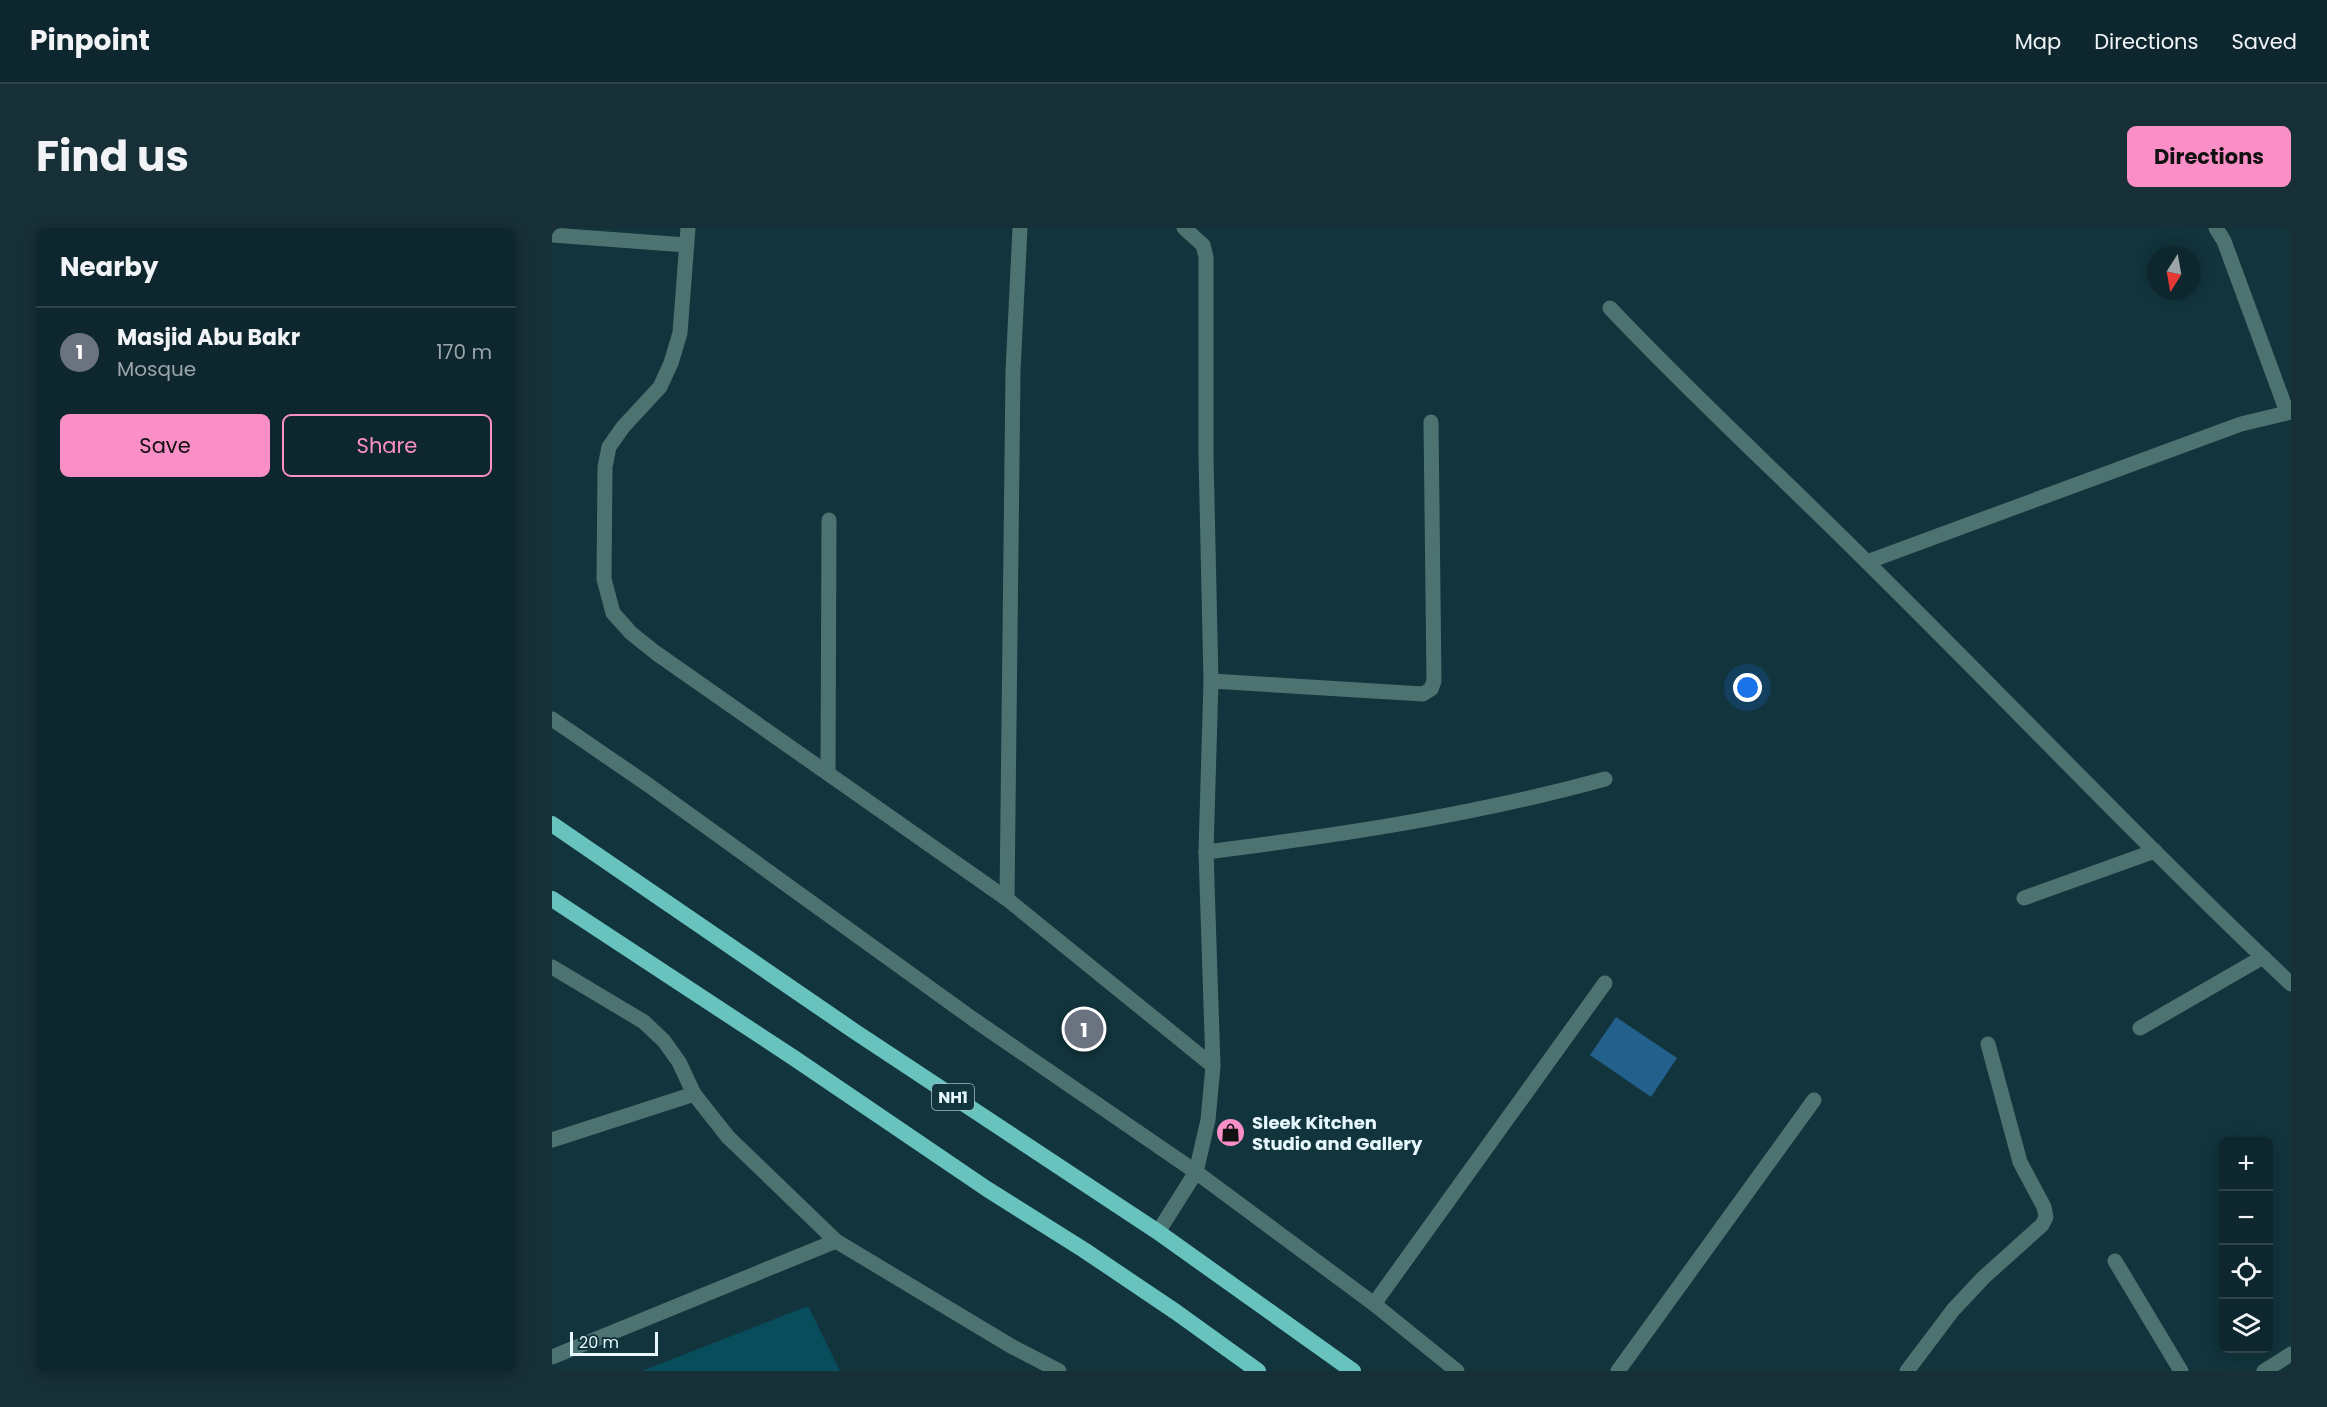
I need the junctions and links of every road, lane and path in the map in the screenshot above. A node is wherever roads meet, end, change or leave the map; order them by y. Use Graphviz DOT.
graph roads {
  1 [pos="688,228"];
  2 [pos="1020,228"];
  3 [pos="1184,228"];
  4 [pos="2216,228"];
  5 [pos="552,235"];
  6 [pos="687,245"];
  7 [pos="1610,308"];
  8 [pos="2289,412"];
  9 [pos="1431,423"];
  10 [pos="829,520"];
  11 [pos="1867,562"];
  12 [pos="1210,681"];
  13 [pos="552,719"];
  14 [pos="828,773"];
  15 [pos="1605,779"];
  16 [pos="552,824"];
  17 [pos="2155,851"];
  18 [pos="1206,852"];
  19 [pos="1007,898"];
  20 [pos="2024,898"];
  21 [pos="552,899"];
  22 [pos="2263,957"];
  23 [pos="552,967"];
  24 [pos="559,978"];
  25 [pos="2288,978"];
  26 [pos="1605,983"];
  27 [pos="2140,1028"];
  28 [pos="1988,1044"];
  29 [pos="1213,1066"];
  30 [pos="694,1094"];
  31 [pos="1815,1100"];
  32 [pos="552,1140"];
  33 [pos="1196,1172"];
  34 [pos="1158,1232"];
  35 [pos="836,1240"];
  36 [pos="2115,1261"];
  37 [pos="1374,1304"];
  38 [pos="2291,1354"];
  39 [pos="552,1357"];
  40 [pos="1059,1371"];
  41 [pos="1258,1371"];
  42 [pos="1353,1371"];
  43 [pos="1457,1371"];
  44 [pos="1618,1371"];
  45 [pos="1908,1371"];
  46 [pos="2181,1371"];
  47 [pos="2264,1371"];
  1 -- 6 [label="street"];
  2 -- 19 [label="street"];
  3 -- 12 [label="street"];
  4 -- 8 [label="street"];
  5 -- 6 [label="street"];
  6 -- 14 [label="street"];
  7 -- 11 [label="street"];
  8 -- 11 [label="street"];
  9 -- 12 [label="street"];
  10 -- 14 [label="street"];
  11 -- 17 [label="street"];
  12 -- 18 [label="street"];
  13 -- 33 [label="street"];
  14 -- 19 [label="street"];
  15 -- 18 [label="street"];
  16 -- 34 [label="highway, NH1"];
  17 -- 20 [label="street"];
  17 -- 22 [label="street"];
  18 -- 29 [label="street"];
  19 -- 29 [label="street"];
  21 -- 41 [label="highway"];
  22 -- 25 [label="street"];
  22 -- 27 [label="street"];
  23 -- 24 [label="street"];
  24 -- 30 [label="street"];
  26 -- 37 [label="street"];
  28 -- 45 [label="street"];
  29 -- 33 [label="street"];
  30 -- 32 [label="street"];
  30 -- 35 [label="street"];
  31 -- 44 [label="street"];
  33 -- 34 [label="street"];
  33 -- 37 [label="street"];
  34 -- 42 [label="highway, NH1"];
  35 -- 39 [label="street"];
  35 -- 40 [label="street"];
  36 -- 46 [label="street"];
  37 -- 43 [label="street"];
  38 -- 47 [label="street"];
}
